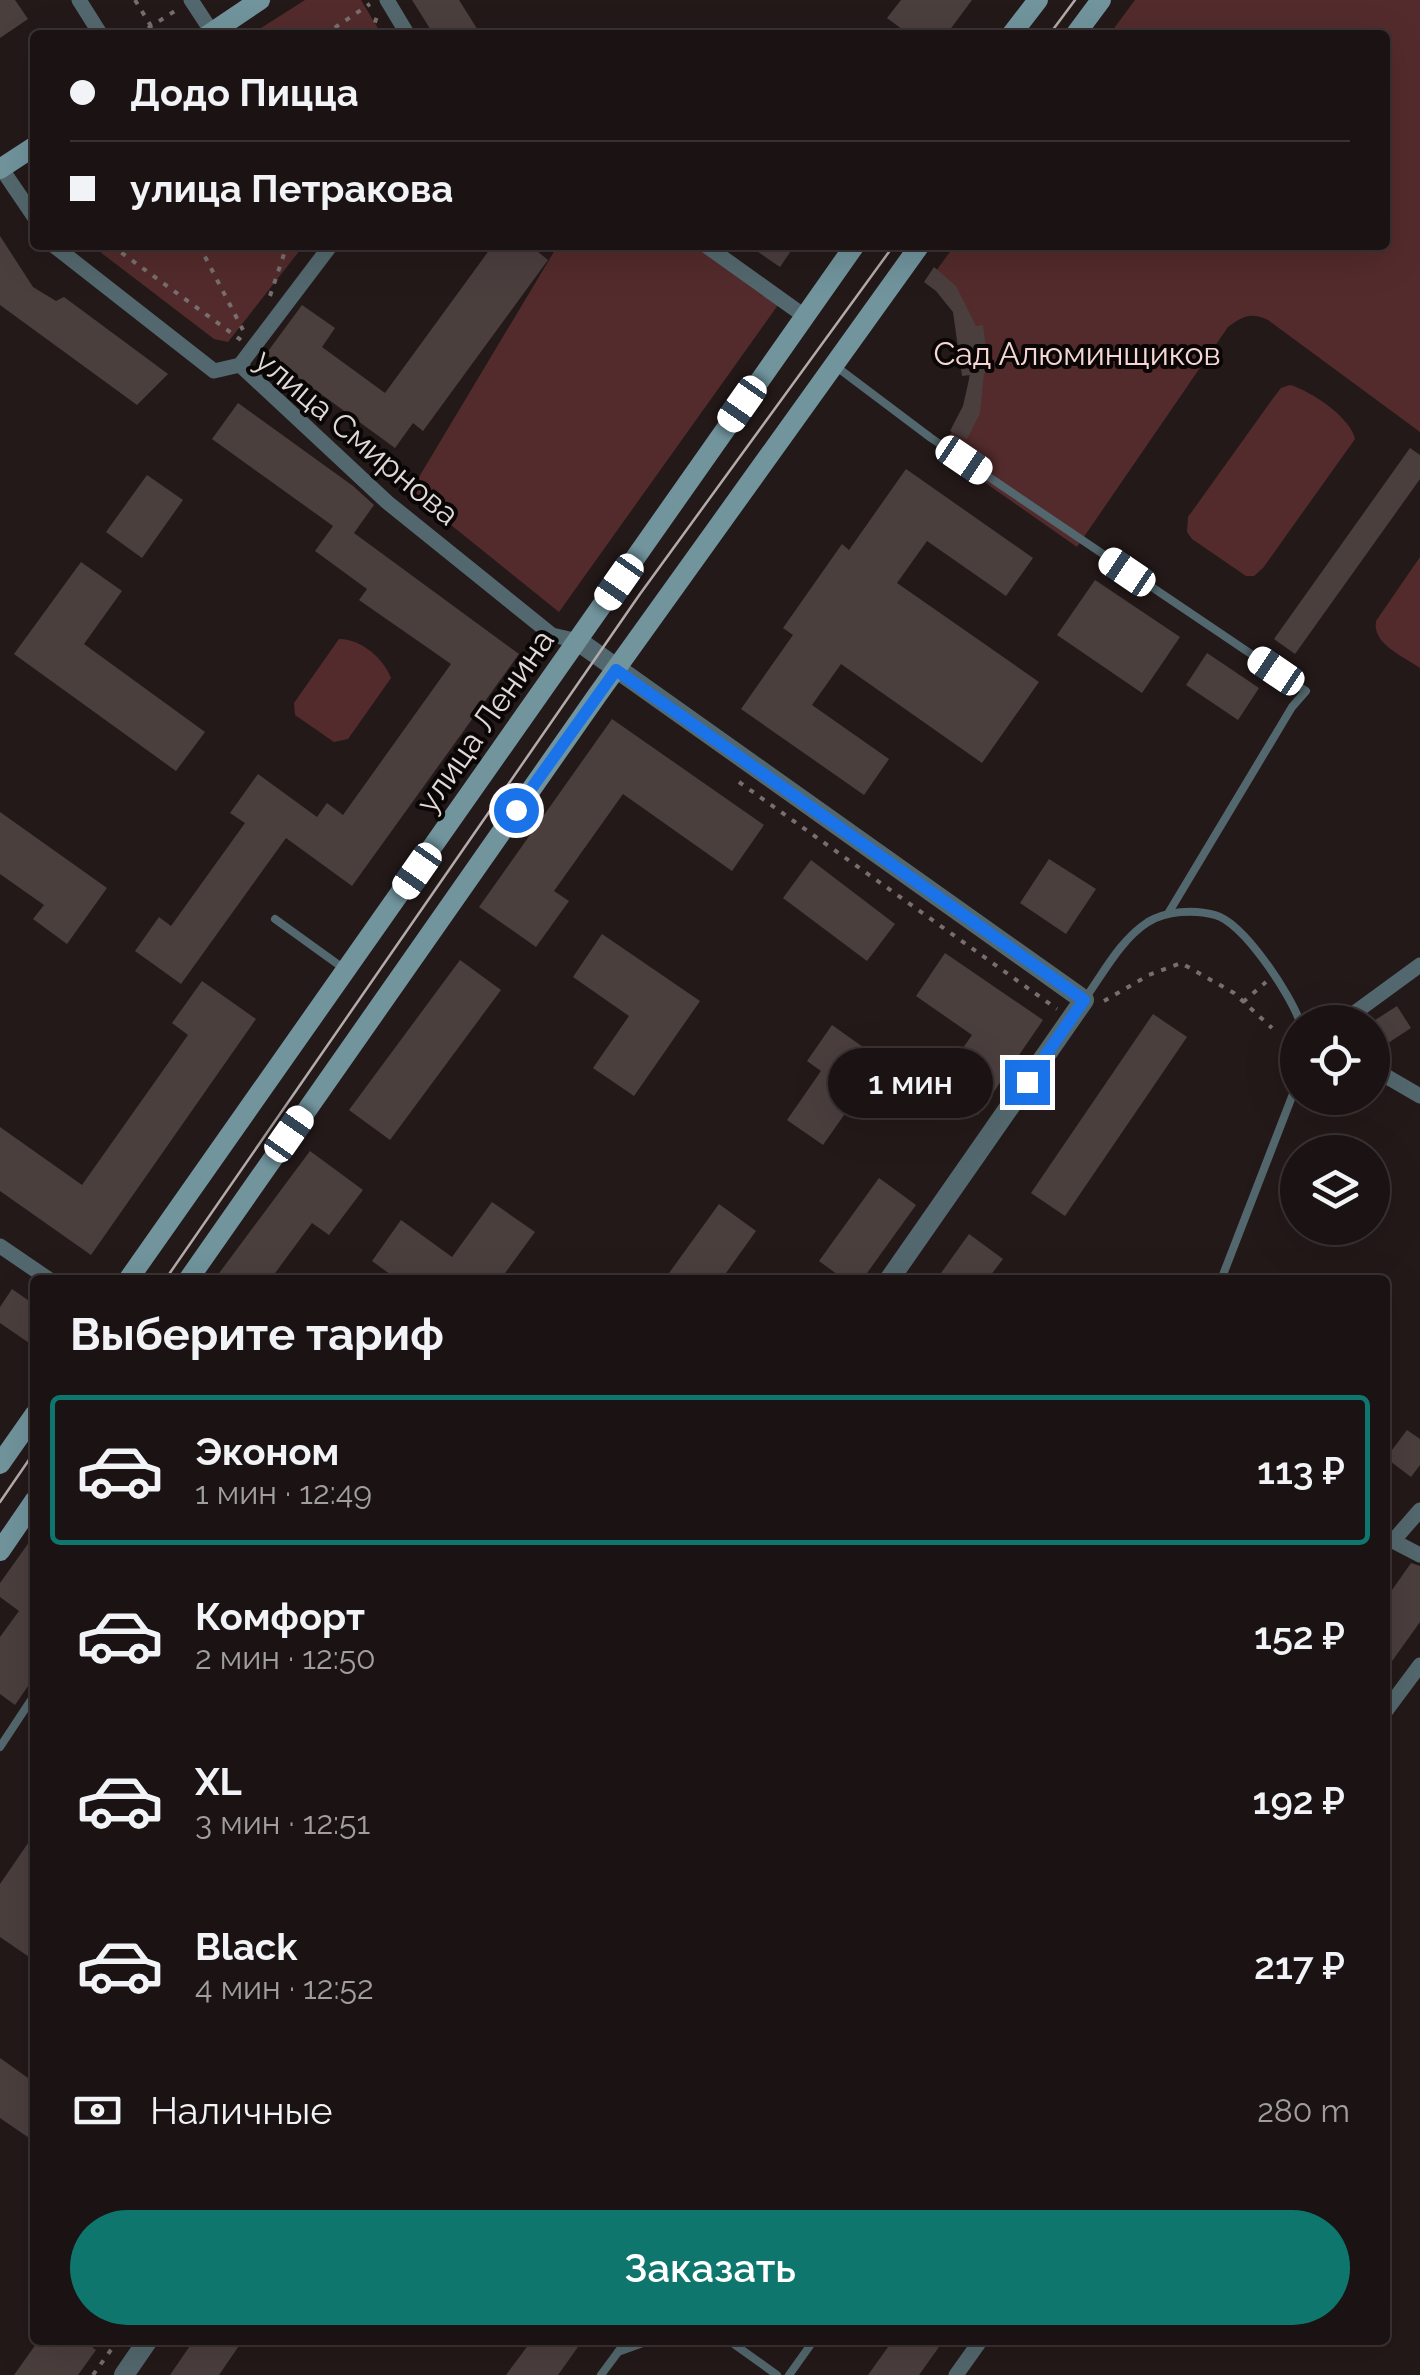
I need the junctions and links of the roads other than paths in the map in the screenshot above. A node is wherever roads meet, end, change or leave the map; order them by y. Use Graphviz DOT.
graph roads {
  1 [pos="79,0"];
  2 [pos="192,0"];
  3 [pos="260,0"];
  4 [pos="387,0"];
  5 [pos="1038,0"];
  6 [pos="1101,0"];
  7 [pos="98,30"];
  8 [pos="208,30"];
  9 [pos="216,30"];
  10 [pos="405,30"];
  11 [pos="1015,30"];
  12 [pos="1079,30"];
  13 [pos="30,149"];
  14 [pos="0,168"];
  15 [pos="30,211"];
  16 [pos="59,250"];
  17 [pos="326,250"];
  18 [pos="712,250"];
  19 [pos="851,250"];
  20 [pos="916,250"];
  21 [pos="803,316"];
  22 [pos="240,365"];
  23 [pos="834,365"];
  24 [pos="578,641"];
  25 [pos="616,670"];
  26 [pos="1169,912"];
  27 [pos="275,919"];
  28 [pos="1420,966"];
  29 [pos="346,971"];
  30 [pos="1291,1005"];
  31 [pos="1366,1005"];
  32 [pos="1090,1008"];
  33 [pos="1390,1078"];
  34 [pos="1420,1096"];
  35 [pos="1285,1115"];
  36 [pos="0,1246"];
  37 [pos="43,1275"];
  38 [pos="132,1275"];
  39 [pos="192,1275"];
  40 [pos="893,1275"];
  41 [pos="1222,1275"];
  42 [pos="30,1421"];
  43 [pos="0,1464"];
  44 [pos="30,1507"];
  45 [pos="1420,1510"];
  46 [pos="1390,1545"];
  47 [pos="1390,1546"];
  48 [pos="0,1551"];
  49 [pos="1420,1555"];
  50 [pos="1420,1665"];
  51 [pos="30,1702"];
  52 [pos="1390,1705"];
  53 [pos="0,1747"];
  54 [pos="145,2345"];
  55 [pos="623,2345"];
  56 [pos="638,2345"];
  57 [pos="736,2345"];
  58 [pos="810,2345"];
  59 [pos="977,2345"];
  60 [pos="616,2353"];
  61 [pos="124,2375"];
  62 [pos="600,2375"];
  63 [pos="777,2375"];
  64 [pos="789,2375"];
  65 [pos="956,2375"];
  1 -- 7 [label="street"];
  2 -- 8 [label="street"];
  3 -- 9 [label="main road"];
  4 -- 10 [label="street"];
  5 -- 11 [label="main road"];
  6 -- 12 [label="main road"];
  13 -- 14 [label="main road"];
  14 -- 15 [label="street"];
  16 -- 22 [label="street, улица Смирнова"];
  17 -- 22 [label="street"];
  18 -- 21 [label="street"];
  19 -- 21 [label="main road, улица Ленина"];
  20 -- 23 [label="main road"];
  21 -- 24 [label="main road, улица Ленина"];
  22 -- 24 [label="street, улица Смирнова"];
  23 -- 25 [label="main road"];
  23 -- 26 [label="lane"];
  24 -- 25 [label="street"];
  24 -- 29 [label="main road, улица Ленина"];
  25 -- 32 [label="street"];
  25 -- 39 [label="main road"];
  26 -- 30 [label="lane"];
  26 -- 32 [label="lane"];
  27 -- 29 [label="lane"];
  28 -- 31 [label="street"];
  29 -- 38 [label="main road, улица Ленина"];
  32 -- 40 [label="street"];
  33 -- 34 [label="street"];
  35 -- 41 [label="lane"];
  36 -- 37 [label="street"];
  42 -- 43 [label="main road"];
  44 -- 48 [label="main road"];
  45 -- 46 [label="street"];
  47 -- 49 [label="street"];
  50 -- 52 [label="street"];
  51 -- 53 [label="lane"];
  54 -- 61 [label="street"];
  55 -- 60 [label="lane"];
  56 -- 60 [label="lane"];
  57 -- 63 [label="lane"];
  58 -- 64 [label="lane"];
  59 -- 65 [label="street"];
  60 -- 62 [label="lane"];
}
